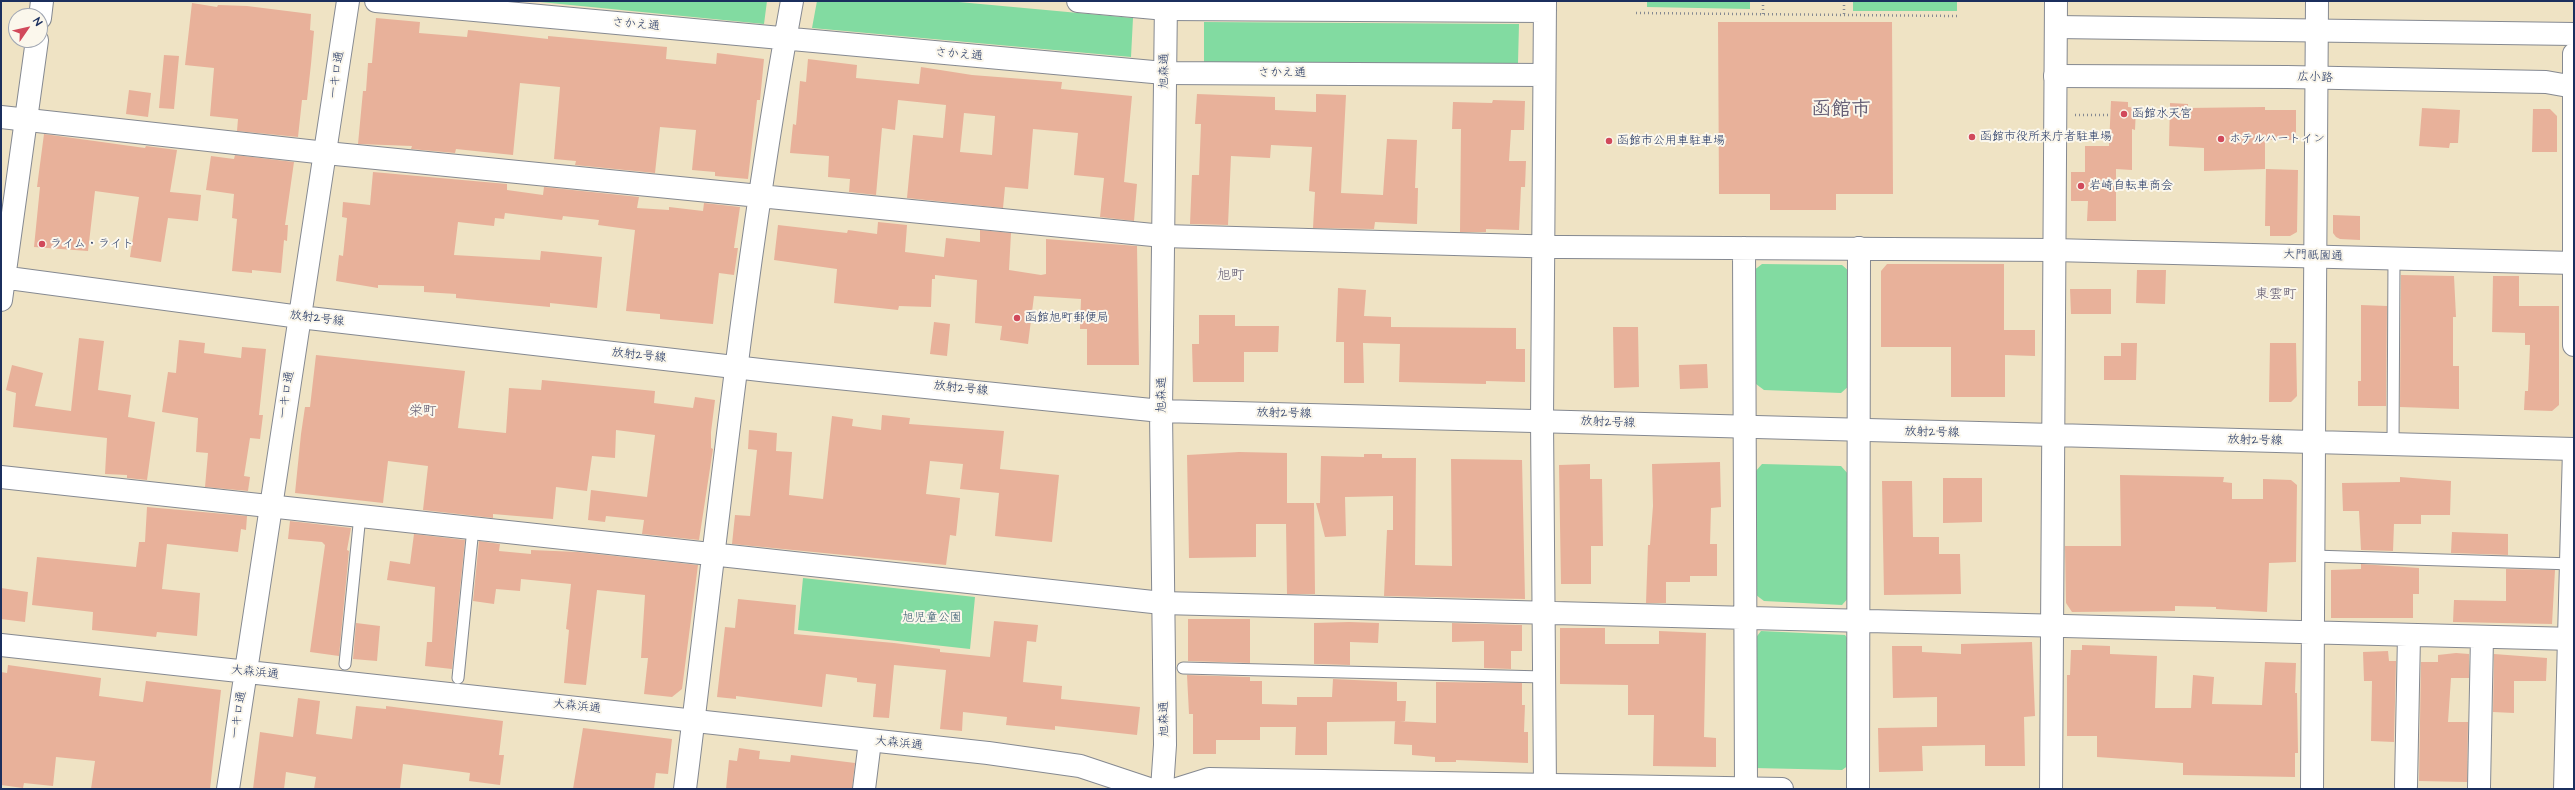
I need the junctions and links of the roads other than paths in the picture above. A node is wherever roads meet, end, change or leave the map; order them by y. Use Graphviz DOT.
graph roads {
  1 [pos="348,1"];
  2 [pos="376,1"];
  3 [pos="792,1"];
  4 [pos="1078,1"];
  5 [pos="2056,1"];
  6 [pos="2317,1"];
  7 [pos="1166,5"];
  8 [pos="1545,6"];
  9 [pos="2056,27"];
  10 [pos="2316,31"];
  11 [pos="2574,34"];
  12 [pos="785,39"];
  13 [pos="36,48"];
  14 [pos="2574,54"];
  15 [pos="1164,73"];
  16 [pos="1544,75"];
  17 [pos="2055,76"];
  18 [pos="2316,79"];
  19 [pos="2574,87"];
  20 [pos="1,117"];
  21 [pos="25,120"];
  22 [pos="326,154"];
  23 [pos="759,196"];
  24 [pos="1163,236"];
  25 [pos="1544,246"];
  26 [pos="1744,248"];
  27 [pos="1859,248"];
  28 [pos="2053,250"];
  29 [pos="2314,255"];
  30 [pos="2394,259"];
  31 [pos="2574,263"];
  32 [pos="2,277"];
  33 [pos="1,300"];
  34 [pos="300,317"];
  35 [pos="2574,345"];
  36 [pos="735,366"];
  37 [pos="1161,411"];
  38 [pos="1542,420"];
  39 [pos="1746,427"];
  40 [pos="1859,431"];
  41 [pos="2052,435"];
  42 [pos="2574,440"];
  43 [pos="2314,443"];
  44 [pos="2393,444"];
  45 [pos="2574,449"];
  46 [pos="1,477"];
  47 [pos="269,506"];
  48 [pos="360,516"];
  49 [pos="474,528"];
  50 [pos="714,554"];
  51 [pos="2313,556"];
  52 [pos="2573,564"];
  53 [pos="1162,603"];
  54 [pos="1543,613"];
  55 [pos="1744,617"];
  56 [pos="1859,621"];
  57 [pos="2052,627"];
  58 [pos="2314,633"];
  59 [pos="2409,635"];
  60 [pos="2482,637"];
  61 [pos="2572,639"];
  62 [pos="1,645"];
  63 [pos="345,664"];
  64 [pos="1183,668"];
  65 [pos="246,672"];
  66 [pos="1544,677"];
  67 [pos="458,678"];
  68 [pos="694,720"];
  69 [pos="870,741"];
  70 [pos="1545,786"];
  71 [pos="2406,786"];
  72 [pos="2479,787"];
  73 [pos="228,789"];
  74 [pos="685,789"];
  75 [pos="864,789"];
  76 [pos="1149,789"];
  77 [pos="1162,789"];
  78 [pos="1177,789"];
  79 [pos="1746,789"];
  80 [pos="1782,789"];
  81 [pos="1858,789"];
  82 [pos="2051,789"];
  83 [pos="2312,789"];
  84 [pos="2565,789"];
  1 -- 22 [label="street, 一キロ通"];
  2 -- 12 [label="street, さかえ通"];
  3 -- 12 [label="street"];
  4 -- 7 [label="street"];
  5 -- 9 [label="street"];
  6 -- 10 [label="street"];
  7 -- 8 [label="street"];
  7 -- 15 [label="street, 旭森通"];
  8 -- 16 [label="street"];
  9 -- 10 [label="street"];
  9 -- 17 [label="street"];
  10 -- 11 [label="street"];
  10 -- 18 [label="street"];
  12 -- 15 [label="street, さかえ通"];
  12 -- 23 [label="street"];
  13 -- 21 [label="street"];
  14 -- 19 [label="street"];
  15 -- 16 [label="street, さかえ通"];
  15 -- 24 [label="street, 旭森通"];
  16 -- 25 [label="street"];
  17 -- 18 [label="street, 広小路"];
  17 -- 28 [label="street"];
  18 -- 19 [label="street, 広小路"];
  18 -- 29 [label="street"];
  19 -- 31 [label="street"];
  20 -- 21 [label="street, 大門祇園通"];
  21 -- 22 [label="street, 大門祇園通"];
  21 -- 32 [label="street"];
  22 -- 23 [label="street, 大門祇園通"];
  22 -- 34 [label="street, 一キロ通"];
  23 -- 24 [label="street, 大門祇園通"];
  23 -- 36 [label="street"];
  24 -- 25 [label="street, 大門祇園通"];
  24 -- 37 [label="street, 旭森通"];
  25 -- 26 [label="street, 大門祇園通"];
  25 -- 38 [label="street"];
  26 -- 27 [label="street, 大門祇園通"];
  26 -- 39 [label="street"];
  27 -- 28 [label="street, 大門祇園通"];
  27 -- 40 [label="street"];
  28 -- 29 [label="street, 大門祇園通"];
  28 -- 41 [label="street"];
  29 -- 30 [label="street, 大門祇園通"];
  29 -- 43 [label="street"];
  30 -- 31 [label="street, 大門祇園通"];
  30 -- 44 [label="lane"];
  31 -- 35 [label="street"];
  32 -- 33 [label="street"];
  32 -- 34 [label="street, 放射2号線"];
  34 -- 36 [label="street, 放射2号線"];
  34 -- 47 [label="street, 一キロ通"];
  36 -- 37 [label="street, 放射2号線"];
  36 -- 50 [label="street"];
  37 -- 38 [label="street, 放射2号線"];
  37 -- 53 [label="street, 旭森通"];
  38 -- 39 [label="street, 放射2号線"];
  38 -- 54 [label="street"];
  39 -- 40 [label="street, 放射2号線"];
  39 -- 55 [label="street"];
  40 -- 41 [label="street, 放射2号線"];
  40 -- 56 [label="street"];
  41 -- 43 [label="street, 放射2号線"];
  41 -- 57 [label="street"];
  42 -- 45 [label="street"];
  43 -- 44 [label="street, 放射2号線"];
  43 -- 51 [label="street"];
  44 -- 45 [label="street, 放射2号線"];
  45 -- 52 [label="street"];
  46 -- 47 [label="street"];
  47 -- 48 [label="street"];
  47 -- 65 [label="street, 一キロ通"];
  48 -- 49 [label="street"];
  48 -- 63 [label="lane"];
  49 -- 50 [label="street"];
  49 -- 67 [label="lane"];
  50 -- 53 [label="street"];
  50 -- 68 [label="street"];
  51 -- 52 [label="lane"];
  51 -- 58 [label="street"];
  52 -- 61 [label="street"];
  53 -- 54 [label="street"];
  53 -- 77 [label="street, 旭森通"];
  54 -- 55 [label="street"];
  54 -- 66 [label="street"];
  55 -- 56 [label="street"];
  55 -- 79 [label="street"];
  56 -- 57 [label="street"];
  56 -- 81 [label="street"];
  57 -- 58 [label="street"];
  57 -- 82 [label="street"];
  58 -- 59 [label="street"];
  58 -- 83 [label="street"];
  59 -- 60 [label="street"];
  59 -- 71 [label="street"];
  60 -- 61 [label="street"];
  60 -- 72 [label="street"];
  61 -- 84 [label="street"];
  62 -- 65 [label="street, 大森浜通"];
  64 -- 66 [label="lane"];
  65 -- 68 [label="street, 大森浜通"];
  65 -- 73 [label="street, 一キロ通"];
  66 -- 70 [label="street"];
  68 -- 69 [label="street, 大森浜通"];
  68 -- 74 [label="street"];
  69 -- 75 [label="street"];
  69 -- 76 [label="street, 大森浜通"];
  70 -- 78 [label="street"];
  70 -- 79 [label="street"];
  79 -- 80 [label="street"];
}
